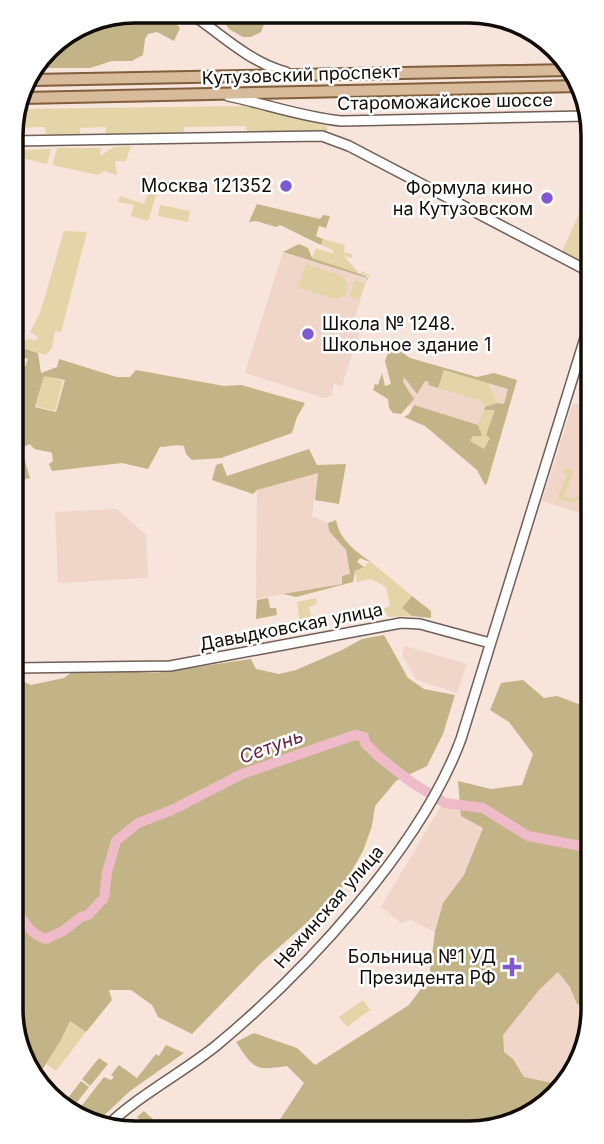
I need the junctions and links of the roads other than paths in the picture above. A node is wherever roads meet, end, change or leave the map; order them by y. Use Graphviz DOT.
graph roads {
  1 [pos="205,23"];
  2 [pos="560,69"];
  3 [pos="294,75"];
  4 [pos="38,80"];
  5 [pos="570,86"];
  6 [pos="222,95"];
  7 [pos="29,98"];
  8 [pos="579,116"];
  9 [pos="23,141"];
  10 [pos="581,267"];
  11 [pos="581,351"];
  12 [pos="490,643"];
  13 [pos="23,668"];
  14 [pos="115,1119"];
  1 -- 3 [label="street"];
  2 -- 3 [label="main road, Кутузовский проспект"];
  3 -- 4 [label="main road, Кутузовский проспект"];
  5 -- 6 [label="main road, Кутузовский проспект"];
  6 -- 7 [label="main road, Кутузовский проспект"];
  6 -- 8 [label="street, Староможайское шоссе"];
  9 -- 10 [label="street"];
  11 -- 12 [label="street"];
  12 -- 13 [label="street, Давыдковская улица"];
  12 -- 14 [label="street, Нежинская улица"];
}
